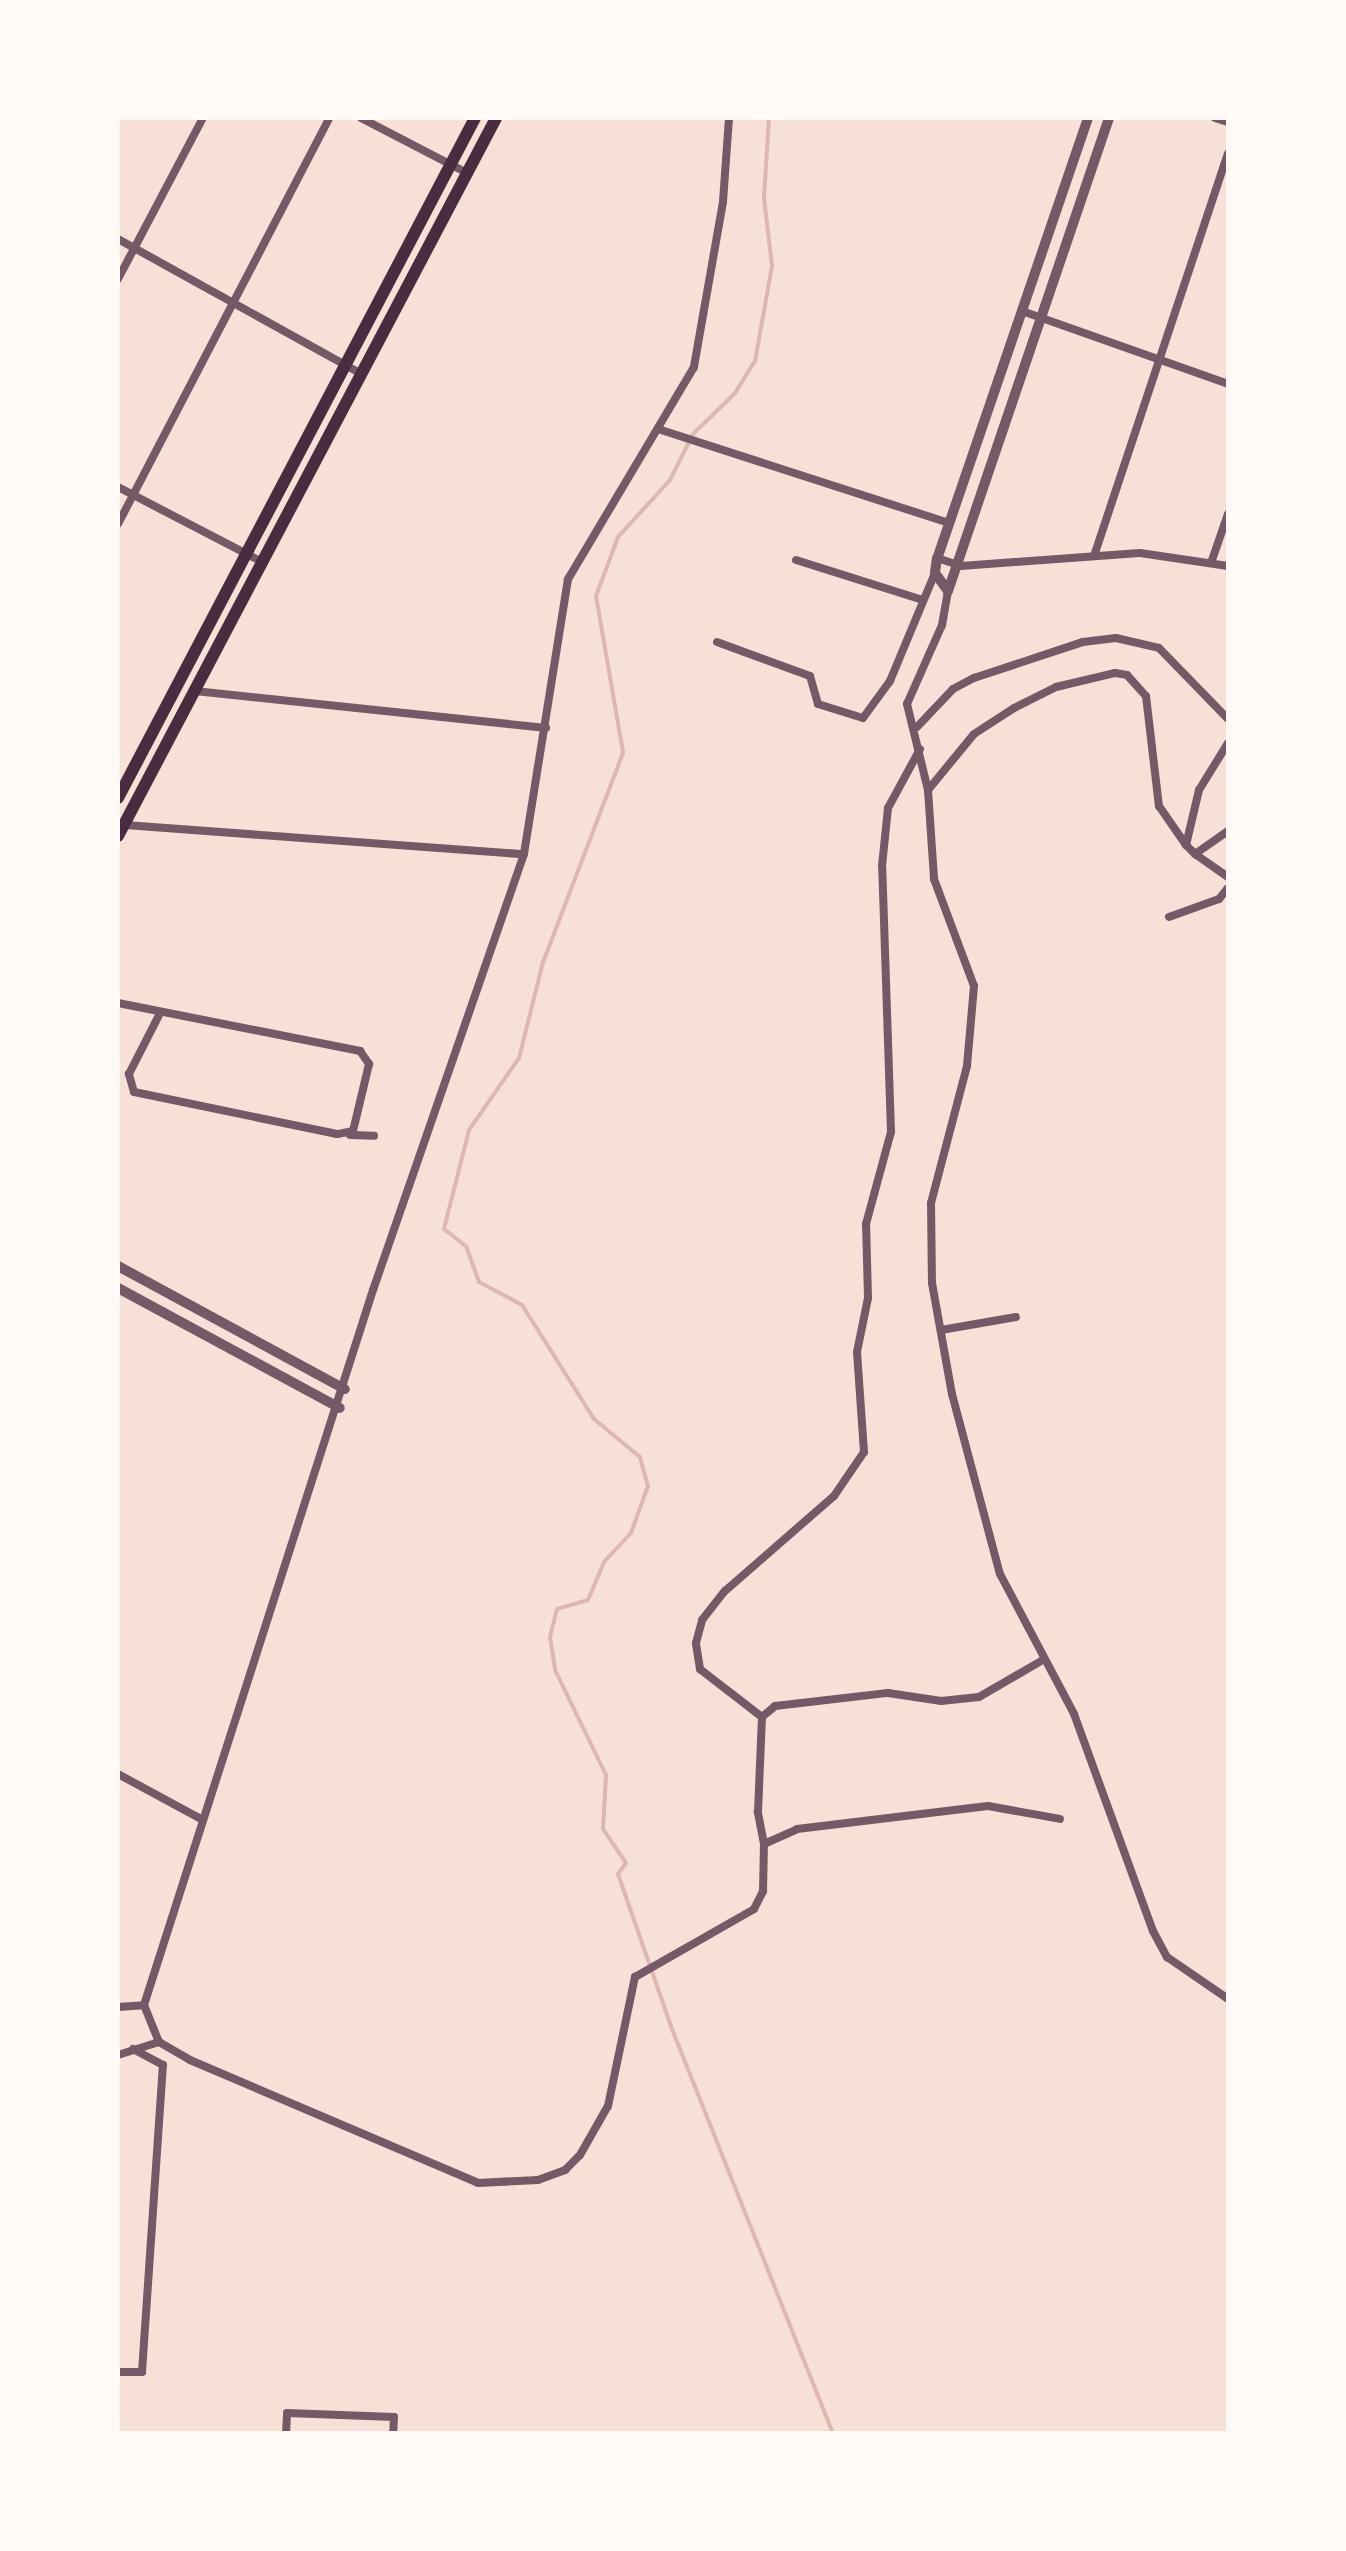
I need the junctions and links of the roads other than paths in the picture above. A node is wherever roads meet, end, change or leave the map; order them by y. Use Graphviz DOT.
graph roads {
  1 [pos="203,118"];
  2 [pos="328,118"];
  3 [pos="362,118"];
  4 [pos="475,118"];
  5 [pos="496,118"];
  6 [pos="729,118"];
  7 [pos="1088,118"];
  8 [pos="1109,118"];
  9 [pos="1215,118"];
  10 [pos="1228,122"];
  11 [pos="1228,154"];
  12 [pos="450,164"];
  13 [pos="467,173"];
  14 [pos="118,239"];
  15 [pos="134,248"];
  16 [pos="396,268"];
  17 [pos="412,278"];
  18 [pos="118,279"];
  19 [pos="233,302"];
  20 [pos="1022,311"];
  21 [pos="1040,317"];
  22 [pos="1160,360"];
  23 [pos="345,366"];
  24 [pos="362,374"];
  25 [pos="1228,384"];
  26 [pos="658,429"];
  27 [pos="118,486"];
  28 [pos="133,495"];
  29 [pos="1228,514"];
  30 [pos="948,523"];
  31 [pos="118,524"];
  32 [pos="1095,553"];
  33 [pos="246,555"];
  34 [pos="938,558"];
  35 [pos="796,560"];
  36 [pos="262,562"];
  37 [pos="1211,563"];
  38 [pos="961,566"];
  39 [pos="1228,566"];
  40 [pos="936,573"];
  41 [pos="948,591"];
  42 [pos="923,600"];
  43 [pos="717,642"];
  44 [pos="194,691"];
  45 [pos="1228,719"];
  46 [pos="917,725"];
  47 [pos="546,728"];
  48 [pos="1228,743"];
  49 [pos="920,749"];
  50 [pos="928,790"];
  51 [pos="118,798"];
  52 [pos="120,830"];
  53 [pos="1228,831"];
  54 [pos="1186,845"];
  55 [pos="524,854"];
  56 [pos="1194,854"];
  57 [pos="1228,877"];
  58 [pos="1228,888"];
  59 [pos="1169,917"];
  60 [pos="118,1003"];
  61 [pos="158,1016"];
  62 [pos="350,1134"];
  63 [pos="374,1136"];
  64 [pos="118,1266"];
  65 [pos="118,1288"];
  66 [pos="1016,1317"];
  67 [pos="941,1330"];
  68 [pos="345,1389"];
  69 [pos="340,1408"];
  70 [pos="1041,1661"];
  71 [pos="762,1718"];
  72 [pos="118,1774"];
  73 [pos="201,1819"];
  74 [pos="1060,1819"];
  75 [pos="764,1844"];
  76 [pos="1228,1999"];
  77 [pos="120,2004"];
  78 [pos="144,2005"];
  79 [pos="160,2042"];
  80 [pos="133,2048"];
  81 [pos="118,2056"];
  82 [pos="118,2372"];
  83 [pos="286,2434"];
  84 [pos="393,2434"];
  1 -- 15 [label="street"];
  2 -- 19 [label="street"];
  3 -- 12 [label="street"];
  4 -- 12 [label="highway"];
  5 -- 13 [label="highway"];
  6 -- 26 [label="street"];
  7 -- 20 [label="street"];
  8 -- 21 [label="street"];
  9 -- 10 [label="street"];
  11 -- 22 [label="street"];
  12 -- 13 [label="street"];
  12 -- 16 [label="highway"];
  13 -- 17 [label="highway"];
  14 -- 15 [label="street"];
  15 -- 18 [label="street"];
  15 -- 19 [label="street"];
  16 -- 17 [label="street"];
  16 -- 23 [label="highway"];
  17 -- 24 [label="highway"];
  19 -- 23 [label="street"];
  19 -- 28 [label="street"];
  20 -- 21 [label="street"];
  20 -- 30 [label="street"];
  21 -- 22 [label="street"];
  21 -- 38 [label="street"];
  22 -- 25 [label="street"];
  22 -- 32 [label="street"];
  23 -- 24 [label="street"];
  23 -- 33 [label="highway"];
  24 -- 36 [label="highway"];
  26 -- 30 [label="street"];
  26 -- 47 [label="street"];
  27 -- 28 [label="street"];
  28 -- 31 [label="street"];
  28 -- 33 [label="street"];
  29 -- 37 [label="street"];
  30 -- 34 [label="street"];
  32 -- 37 [label="street"];
  32 -- 38 [label="street"];
  33 -- 36 [label="street"];
  33 -- 51 [label="highway"];
  34 -- 38 [label="street"];
  34 -- 40 [label="street"];
  35 -- 42 [label="street"];
  36 -- 44 [label="highway"];
  37 -- 39 [label="street"];
  38 -- 41 [label="street"];
  40 -- 41 [label="street"];
  40 -- 42 [label="street"];
  41 -- 46 [label="street"];
  42 -- 43 [label="street"];
  44 -- 47 [label="street"];
  44 -- 52 [label="highway"];
  45 -- 46 [label="street"];
  46 -- 49 [label="street"];
  47 -- 55 [label="street"];
  48 -- 54 [label="street"];
  49 -- 50 [label="street"];
  49 -- 71 [label="street"];
  50 -- 54 [label="street"];
  50 -- 67 [label="street"];
  52 -- 55 [label="street"];
  53 -- 56 [label="street"];
  54 -- 56 [label="street"];
  55 -- 68 [label="street"];
  56 -- 57 [label="street"];
  58 -- 59 [label="street"];
  60 -- 61 [label="street"];
  61 -- 62 [label="street"];
  61 -- 62 [label="street"];
  62 -- 63 [label="street"];
  64 -- 68 [label="street"];
  65 -- 69 [label="street"];
  66 -- 67 [label="street"];
  67 -- 70 [label="street"];
  68 -- 69 [label="street"];
  69 -- 73 [label="street"];
  70 -- 71 [label="street"];
  70 -- 76 [label="street"];
  71 -- 75 [label="street"];
  72 -- 73 [label="street"];
  73 -- 78 [label="street"];
  74 -- 75 [label="street"];
  75 -- 79 [label="street"];
  77 -- 78 [label="street"];
  78 -- 79 [label="street"];
  79 -- 80 [label="street"];
  80 -- 81 [label="street"];
  80 -- 82 [label="street"];
  83 -- 84 [label="street"];
}
